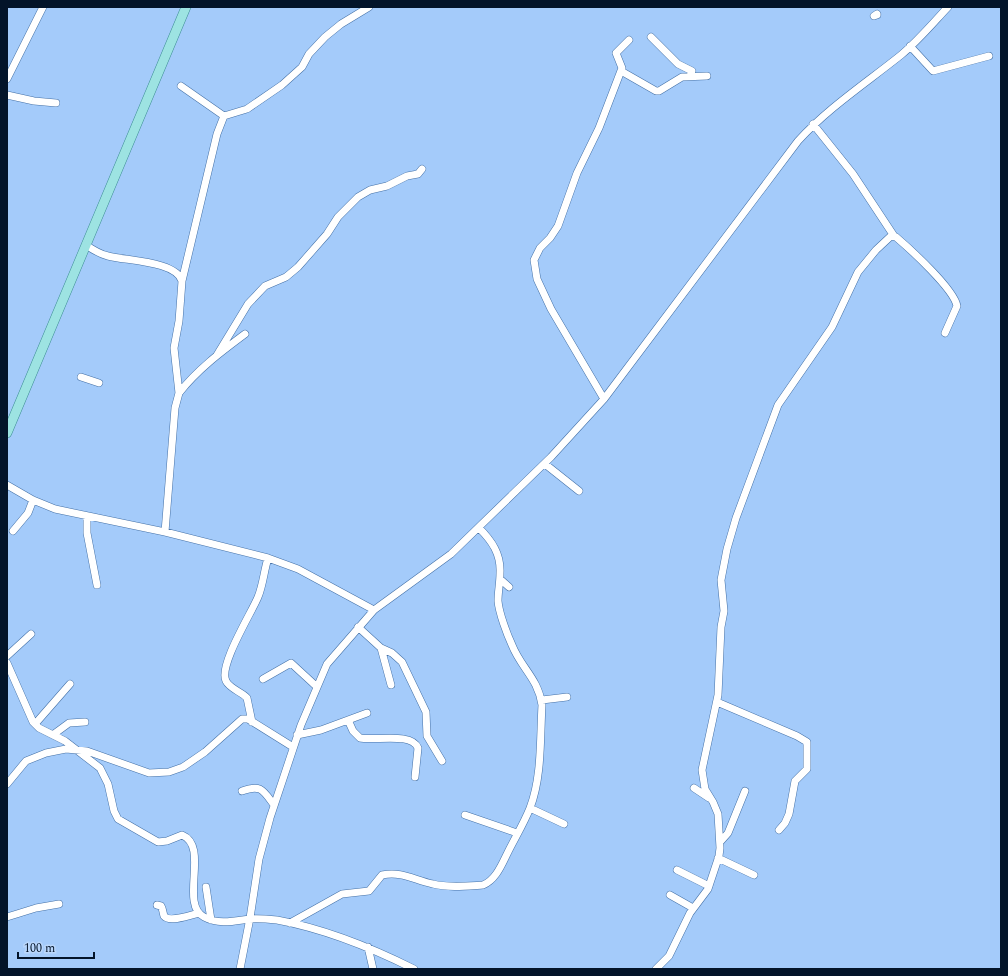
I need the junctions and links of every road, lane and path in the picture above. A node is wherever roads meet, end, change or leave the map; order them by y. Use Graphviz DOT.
graph roads {
  1 [pos="44,7"];
  2 [pos="186,7"];
  3 [pos="369,7"];
  4 [pos="948,7"];
  5 [pos="652,37"];
  6 [pos="628,40"];
  7 [pos="910,46"];
  8 [pos="988,56"];
  9 [pos="621,72"];
  10 [pos="690,76"];
  11 [pos="707,76"];
  12 [pos="7,79"];
  13 [pos="182,86"];
  14 [pos="7,95"];
  15 [pos="56,103"];
  16 [pos="224,116"];
  17 [pos="813,124"];
  18 [pos="422,169"];
  19 [pos="894,236"];
  20 [pos="86,245"];
  21 [pos="182,278"];
  22 [pos="944,333"];
  23 [pos="244,334"];
  24 [pos="216,355"];
  25 [pos="81,377"];
  26 [pos="99,383"];
  27 [pos="179,393"];
  28 [pos="604,399"];
  29 [pos="7,433"];
  30 [pos="545,464"];
  31 [pos="7,485"];
  32 [pos="579,491"];
  33 [pos="33,500"];
  34 [pos="87,516"];
  35 [pos="479,528"];
  36 [pos="13,532"];
  37 [pos="165,532"];
  38 [pos="268,558"];
  39 [pos="500,579"];
  40 [pos="97,585"];
  41 [pos="509,587"];
  42 [pos="374,610"];
  43 [pos="358,627"];
  44 [pos="31,634"];
  45 [pos="381,648"];
  46 [pos="7,656"];
  47 [pos="7,662"];
  48 [pos="263,679"];
  49 [pos="70,684"];
  50 [pos="391,685"];
  51 [pos="316,686"];
  52 [pos="567,697"];
  53 [pos="542,700"];
  54 [pos="717,702"];
  55 [pos="367,713"];
  56 [pos="348,720"];
  57 [pos="86,722"];
  58 [pos="252,722"];
  59 [pos="35,724"];
  60 [pos="54,734"];
  61 [pos="297,735"];
  62 [pos="293,747"];
  63 [pos="75,749"];
  64 [pos="442,761"];
  65 [pos="415,777"];
  66 [pos="7,784"];
  67 [pos="694,788"];
  68 [pos="242,791"];
  69 [pos="745,791"];
  70 [pos="711,799"];
  71 [pos="274,805"];
  72 [pos="530,808"];
  73 [pos="465,815"];
  74 [pos="564,824"];
  75 [pos="779,830"];
  76 [pos="517,833"];
  77 [pos="720,842"];
  78 [pos="718,858"];
  79 [pos="677,870"];
  80 [pos="754,875"];
  81 [pos="709,886"];
  82 [pos="206,887"];
  83 [pos="670,896"];
  84 [pos="59,904"];
  85 [pos="157,904"];
  86 [pos="693,908"];
  87 [pos="199,913"];
  88 [pos="7,917"];
  89 [pos="250,918"];
  90 [pos="211,920"];
  91 [pos="290,923"];
  92 [pos="368,947"];
  93 [pos="240,969"];
  94 [pos="372,969"];
  95 [pos="414,969"];
  96 [pos="656,969"];
  1 -- 12 [label="street"];
  2 -- 20 [label="main road"];
  3 -- 16 [label="street"];
  4 -- 7 [label="street"];
  5 -- 10 [label="street"];
  6 -- 9 [label="street"];
  7 -- 8 [label="street"];
  7 -- 17 [label="street"];
  9 -- 10 [label="street"];
  9 -- 28 [label="street"];
  10 -- 11 [label="street"];
  13 -- 16 [label="street"];
  14 -- 15 [label="street"];
  16 -- 21 [label="street"];
  17 -- 19 [label="street"];
  17 -- 28 [label="street"];
  18 -- 24 [label="street"];
  19 -- 22 [label="street"];
  19 -- 54 [label="street"];
  20 -- 21 [label="street"];
  20 -- 29 [label="main road"];
  21 -- 27 [label="street"];
  23 -- 24 [label="street"];
  24 -- 27 [label="street"];
  25 -- 26 [label="street"];
  27 -- 37 [label="street"];
  28 -- 30 [label="street"];
  30 -- 32 [label="street"];
  30 -- 35 [label="street"];
  31 -- 33 [label="street"];
  33 -- 34 [label="street"];
  33 -- 36 [label="street"];
  34 -- 37 [label="street"];
  34 -- 40 [label="street"];
  35 -- 39 [label="street"];
  35 -- 42 [label="street"];
  37 -- 38 [label="street"];
  38 -- 42 [label="street"];
  38 -- 58 [label="street"];
  39 -- 41 [label="street"];
  39 -- 53 [label="street"];
  42 -- 43 [label="street"];
  43 -- 45 [label="street"];
  43 -- 51 [label="street"];
  44 -- 46 [label="street"];
  45 -- 50 [label="street"];
  45 -- 64 [label="street"];
  47 -- 59 [label="street"];
  48 -- 51 [label="street"];
  49 -- 59 [label="street"];
  51 -- 61 [label="street"];
  52 -- 53 [label="street"];
  53 -- 72 [label="street"];
  54 -- 70 [label="street"];
  54 -- 75 [label="street"];
  55 -- 56 [label="street"];
  56 -- 61 [label="street"];
  56 -- 65 [label="street"];
  57 -- 60 [label="street"];
  58 -- 62 [label="street"];
  58 -- 63 [label="street"];
  59 -- 60 [label="street"];
  60 -- 63 [label="street"];
  61 -- 62 [label="street"];
  62 -- 71 [label="street"];
  63 -- 66 [label="street"];
  63 -- 87 [label="street"];
  67 -- 70 [label="street"];
  68 -- 71 [label="street"];
  69 -- 77 [label="street"];
  70 -- 77 [label="street"];
  71 -- 89 [label="street"];
  72 -- 74 [label="street"];
  72 -- 76 [label="street"];
  73 -- 76 [label="street"];
  76 -- 91 [label="street"];
  77 -- 78 [label="street"];
  78 -- 80 [label="street"];
  78 -- 81 [label="street"];
  79 -- 81 [label="street"];
  81 -- 86 [label="street"];
  82 -- 90 [label="street"];
  83 -- 86 [label="street"];
  84 -- 88 [label="street"];
  85 -- 87 [label="street"];
  86 -- 96 [label="street"];
  87 -- 90 [label="street"];
  89 -- 90 [label="street"];
  89 -- 91 [label="street"];
  89 -- 93 [label="street"];
  91 -- 92 [label="street"];
  92 -- 94 [label="street"];
  92 -- 95 [label="street"];
}
